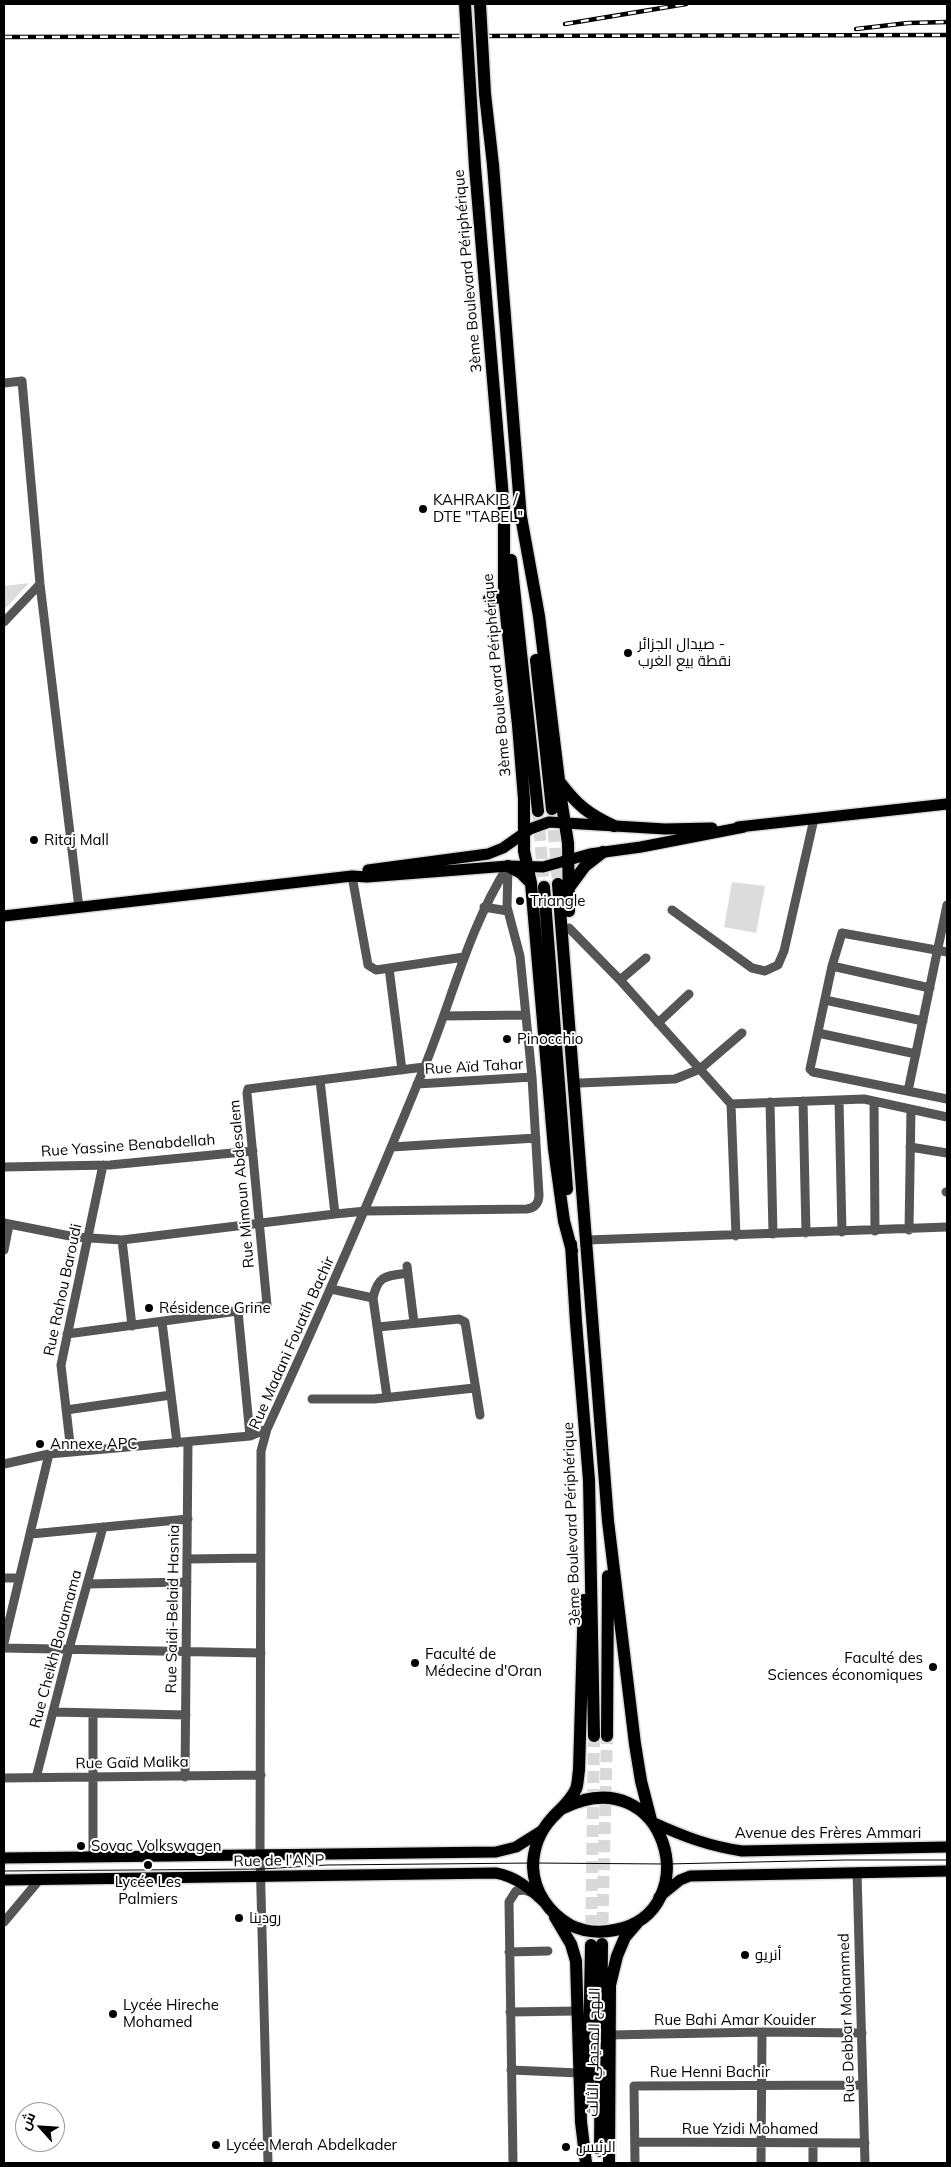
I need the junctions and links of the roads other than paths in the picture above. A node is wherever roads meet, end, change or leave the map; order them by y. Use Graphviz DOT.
graph roads {
  1 [pos="465,4"];
  2 [pos="480,4"];
  3 [pos="4,383"];
  4 [pos="504,510"];
  5 [pos="520,511"];
  6 [pos="40,584"];
  7 [pos="504,596"];
  8 [pos="489,600"];
  9 [pos="4,622"];
  10 [pos="559,780"];
  11 [pos="947,804"];
  12 [pos="552,809"];
  13 [pos="538,811"];
  14 [pos="814,819"];
  15 [pos="565,822"];
  16 [pos="614,826"];
  17 [pos="744,827"];
  18 [pos="524,832"];
  19 [pos="603,852"];
  20 [pos="568,860"];
  21 [pos="508,866"];
  22 [pos="527,867"];
  23 [pos="352,876"];
  24 [pos="531,883"];
  25 [pos="544,887"];
  26 [pos="563,887"];
  27 [pos="947,905"];
  28 [pos="484,907"];
  29 [pos="79,908"];
  30 [pos="672,910"];
  31 [pos="508,911"];
  32 [pos="4,916"];
  33 [pos="569,928"];
  34 [pos="943,951"];
  35 [pos="464,957"];
  36 [pos="646,958"];
  37 [pos="832,966"];
  38 [pos="389,968"];
  39 [pos="620,980"];
  40 [pos="930,988"];
  41 [pos="689,994"];
  42 [pos="825,1000"];
  43 [pos="526,1015"];
  44 [pos="444,1016"];
  45 [pos="658,1022"];
  46 [pos="923,1022"];
  47 [pos="742,1032"];
  48 [pos="818,1033"];
  49 [pos="916,1054"];
  50 [pos="424,1067"];
  51 [pos="700,1069"];
  52 [pos="402,1070"];
  53 [pos="532,1077"];
  54 [pos="320,1080"];
  55 [pos="580,1083"];
  56 [pos="417,1084"];
  57 [pos="908,1091"];
  58 [pos="947,1099"];
  59 [pos="839,1100"];
  60 [pos="803,1101"];
  61 [pos="874,1101"];
  62 [pos="770,1102"];
  63 [pos="731,1104"];
  64 [pos="911,1109"];
  65 [pos="947,1117"];
  66 [pos="536,1138"];
  67 [pos="910,1146"];
  68 [pos="392,1147"];
  69 [pos="253,1151"];
  70 [pos="947,1154"];
  71 [pos="103,1165"];
  72 [pos="4,1167"];
  73 [pos="583,1191"];
  74 [pos="366,1211"];
  75 [pos="335,1214"];
  76 [pos="260,1223"];
  77 [pos="6,1224"];
  78 [pos="947,1227"];
  79 [pos="909,1230"];
  80 [pos="875,1231"];
  81 [pos="842,1232"];
  82 [pos="806,1233"];
  83 [pos="773,1234"];
  84 [pos="736,1236"];
  85 [pos="88,1238"];
  86 [pos="122,1240"];
  87 [pos="587,1240"];
  88 [pos="4,1250"];
  89 [pos="572,1251"];
  90 [pos="332,1289"];
  91 [pos="373,1298"];
  92 [pos="238,1311"];
  93 [pos="162,1322"];
  94 [pos="414,1323"];
  95 [pos="132,1326"];
  96 [pos="378,1327"];
  97 [pos="68,1334"];
  98 [pos="474,1388"];
  99 [pos="171,1395"];
  100 [pos="387,1397"];
  101 [pos="312,1399"];
  102 [pos="66,1410"];
  103 [pos="480,1415"];
  104 [pos="267,1429"];
  105 [pos="250,1436"];
  106 [pos="188,1442"];
  107 [pos="176,1443"];
  108 [pos="71,1452"];
  109 [pos="49,1454"];
  110 [pos="4,1464"];
  111 [pos="589,1480"];
  112 [pos="188,1519"];
  113 [pos="608,1521"];
  114 [pos="103,1528"];
  115 [pos="31,1534"];
  116 [pos="260,1558"];
  117 [pos="188,1559"];
  118 [pos="4,1578"];
  119 [pos="20,1578"];
  120 [pos="187,1582"];
  121 [pos="87,1584"];
  122 [pos="4,1643"];
  123 [pos="4,1648"];
  124 [pos="69,1649"];
  125 [pos="187,1650"];
  126 [pos="261,1653"];
  127 [pos="53,1712"];
  128 [pos="93,1713"];
  129 [pos="186,1715"];
  130 [pos="261,1776"];
  131 [pos="185,1777"];
  132 [pos="4,1778"];
  133 [pos="36,1778"];
  134 [pos="93,1778"];
  135 [pos="564,1808"];
  136 [pos="653,1822"];
  137 [pos="543,1830"];
  138 [pos="947,1847"];
  139 [pos="93,1856"];
  140 [pos="4,1858"];
  141 [pos="260,1859"];
  142 [pos="947,1871"];
  143 [pos="857,1872"];
  144 [pos="261,1877"];
  145 [pos="40,1879"];
  146 [pos="4,1880"];
  147 [pos="535,1894"];
  148 [pos="659,1897"];
  149 [pos="548,1907"];
  150 [pos="639,1920"];
  151 [pos="4,1922"];
  152 [pos="548,1951"];
  153 [pos="509,1952"];
  154 [pos="578,2010"];
  155 [pos="510,2012"];
  156 [pos="762,2032"];
  157 [pos="862,2033"];
  158 [pos="609,2035"];
  159 [pos="511,2070"];
  160 [pos="579,2073"];
  161 [pos="863,2085"];
  162 [pos="762,2086"];
  163 [pos="635,2142"];
  164 [pos="761,2142"];
  165 [pos="813,2143"];
  166 [pos="865,2143"];
  167 [pos="268,2163"];
  168 [pos="513,2163"];
  169 [pos="586,2163"];
  170 [pos="600,2163"];
  171 [pos="609,2163"];
  172 [pos="635,2163"];
  173 [pos="761,2163"];
  174 [pos="813,2163"];
  175 [pos="865,2163"];
  1 -- 4 [label="highway, 3ème Boulevard Périphérique, bridge"];
  2 -- 5 [label="highway, bridge"];
  3 -- 6 [label="street"];
  4 -- 7 [label="highway, 3ème Boulevard Périphérique"];
  4 -- 13 [label="highway"];
  5 -- 10 [label="highway"];
  5 -- 12 [label="highway"];
  6 -- 9 [label="street"];
  6 -- 29 [label="street"];
  7 -- 8 [label="highway"];
  7 -- 18 [label="highway, 3ème Boulevard Périphérique"];
  10 -- 15 [label="highway"];
  10 -- 16 [label="highway"];
  11 -- 14 [label="main road"];
  14 -- 17 [label="main road"];
  14 -- 30 [label="street"];
  15 -- 16 [label="main road"];
  15 -- 18 [label="main road"];
  15 -- 20 [label="highway"];
  16 -- 17 [label="main road"];
  17 -- 19 [label="main road"];
  18 -- 22 [label="highway, 3ème Boulevard Périphérique"];
  18 -- 23 [label="main road"];
  19 -- 20 [label="main road"];
  19 -- 26 [label="highway"];
  20 -- 22 [label="main road"];
  20 -- 26 [label="highway"];
  21 -- 22 [label="main road"];
  21 -- 23 [label="main road"];
  21 -- 24 [label="highway"];
  21 -- 28 [label="street, Rue Madani Fouatih Bachir"];
  21 -- 31 [label="street"];
  22 -- 24 [label="highway, 3ème Boulevard Périphérique"];
  23 -- 29 [label="main road"];
  23 -- 38 [label="street"];
  24 -- 89 [label="highway, 3ème Boulevard Périphérique"];
  25 -- 89 [label="highway, 3ème Boulevard Périphérique"];
  26 -- 33 [label="highway"];
  26 -- 73 [label="highway"];
  27 -- 34 [label="street"];
  28 -- 31 [label="street"];
  28 -- 35 [label="street, Rue Madani Fouatih Bachir"];
  29 -- 32 [label="main road"];
  31 -- 43 [label="street"];
  33 -- 39 [label="street"];
  33 -- 55 [label="highway"];
  34 -- 37 [label="street"];
  34 -- 40 [label="street"];
  35 -- 38 [label="street"];
  35 -- 44 [label="street, Rue Madani Fouatih Bachir"];
  36 -- 39 [label="street"];
  37 -- 40 [label="street"];
  37 -- 42 [label="street"];
  38 -- 52 [label="street"];
  39 -- 45 [label="street"];
  40 -- 46 [label="street"];
  41 -- 45 [label="street"];
  42 -- 46 [label="street"];
  42 -- 48 [label="street"];
  43 -- 44 [label="street"];
  43 -- 53 [label="street"];
  44 -- 50 [label="street, Rue Madani Fouatih Bachir"];
  45 -- 51 [label="street"];
  46 -- 49 [label="street"];
  47 -- 51 [label="street"];
  48 -- 49 [label="street"];
  48 -- 57 [label="street"];
  49 -- 57 [label="street"];
  50 -- 52 [label="street, Rue Mimoun Abdesalem"];
  50 -- 56 [label="street, Rue Madani Fouatih Bachir"];
  51 -- 55 [label="street"];
  51 -- 63 [label="street"];
  52 -- 54 [label="street, Rue Mimoun Abdesalem"];
  53 -- 56 [label="street, Rue Aïd Tahar"];
  53 -- 66 [label="street"];
  54 -- 69 [label="street, Rue Mimoun Abdesalem"];
  54 -- 75 [label="street"];
  55 -- 73 [label="highway"];
  56 -- 68 [label="street, Rue Madani Fouatih Bachir"];
  57 -- 58 [label="street"];
  59 -- 60 [label="street"];
  59 -- 61 [label="street"];
  59 -- 81 [label="street"];
  60 -- 62 [label="street"];
  60 -- 82 [label="street"];
  61 -- 64 [label="street"];
  61 -- 80 [label="street"];
  62 -- 63 [label="street"];
  62 -- 83 [label="street"];
  63 -- 84 [label="street"];
  64 -- 65 [label="street"];
  64 -- 67 [label="street"];
  66 -- 68 [label="street"];
  66 -- 74 [label="street"];
  67 -- 70 [label="street"];
  67 -- 79 [label="street"];
  68 -- 74 [label="street, Rue Madani Fouatih Bachir"];
  69 -- 71 [label="street, Rue Yassine Benabdellah"];
  69 -- 76 [label="street, Rue Mimoun Abdesalem"];
  71 -- 72 [label="street, Rue Yassine Benabdellah"];
  71 -- 85 [label="street, Rue Rahou Baroudi"];
  73 -- 87 [label="highway"];
  74 -- 75 [label="street"];
  74 -- 90 [label="street, Rue Madani Fouatih Bachir"];
  75 -- 76 [label="street"];
  76 -- 86 [label="street"];
  76 -- 92 [label="street, Rue Mimoun Abdesalem"];
  77 -- 85 [label="street"];
  77 -- 88 [label="street"];
  78 -- 79 [label="street"];
  79 -- 80 [label="street"];
  80 -- 81 [label="street"];
  81 -- 82 [label="street"];
  82 -- 83 [label="street"];
  83 -- 84 [label="street"];
  84 -- 87 [label="street"];
  85 -- 86 [label="street"];
  85 -- 97 [label="street, Rue Rahou Baroudi"];
  86 -- 95 [label="street"];
  87 -- 113 [label="highway"];
  89 -- 111 [label="highway, 3ème Boulevard Périphérique"];
  90 -- 91 [label="street"];
  90 -- 104 [label="street, Rue Madani Fouatih Bachir"];
  91 -- 94 [label="street"];
  91 -- 96 [label="street"];
  92 -- 93 [label="street"];
  92 -- 105 [label="street"];
  93 -- 95 [label="street"];
  93 -- 99 [label="street"];
  94 -- 96 [label="street"];
  94 -- 98 [label="street"];
  95 -- 97 [label="street"];
  96 -- 100 [label="street"];
  97 -- 102 [label="street, Rue Rahou Baroudi"];
  98 -- 100 [label="street"];
  98 -- 103 [label="street"];
  99 -- 102 [label="street"];
  99 -- 107 [label="street"];
  100 -- 101 [label="street"];
  102 -- 108 [label="street, Rue Rahou Baroudi"];
  104 -- 105 [label="street"];
  104 -- 116 [label="street, Rue Madani Fouatih Bachir"];
  105 -- 106 [label="street"];
  106 -- 107 [label="street"];
  106 -- 112 [label="street, Rue Saidi-Belaid Hasnia"];
  107 -- 108 [label="street"];
  108 -- 109 [label="street"];
  109 -- 110 [label="street"];
  109 -- 115 [label="street"];
  111 -- 113 [label="highway, 3ème Boulevard Périphérique"];
  111 -- 135 [label="highway"];
  112 -- 114 [label="street"];
  112 -- 117 [label="street, Rue Saidi-Belaid Hasnia"];
  113 -- 136 [label="highway"];
  114 -- 115 [label="street"];
  114 -- 121 [label="street, Rue Cheikh Bouamama"];
  115 -- 119 [label="street"];
  116 -- 117 [label="street"];
  116 -- 126 [label="street, Rue Madani Fouatih Bachir"];
  117 -- 120 [label="street, Rue Saidi-Belaid Hasnia"];
  118 -- 119 [label="street"];
  119 -- 122 [label="street"];
  120 -- 121 [label="street"];
  120 -- 125 [label="street, Rue Saidi-Belaid Hasnia"];
  121 -- 124 [label="street, Rue Cheikh Bouamama"];
  123 -- 124 [label="street"];
  124 -- 125 [label="street"];
  124 -- 127 [label="street, Rue Cheikh Bouamama"];
  125 -- 126 [label="street"];
  125 -- 129 [label="street, Rue Saidi-Belaid Hasnia"];
  126 -- 130 [label="street, Rue Madani Fouatih Bachir"];
  127 -- 128 [label="street"];
  127 -- 133 [label="street, Rue Cheikh Bouamama"];
  128 -- 129 [label="street"];
  128 -- 134 [label="street"];
  129 -- 131 [label="street, Rue Saidi-Belaid Hasnia"];
  130 -- 131 [label="street, Rue Gaïd Malika"];
  130 -- 141 [label="street, Rue Madani Fouatih Bachir"];
  131 -- 134 [label="street, Rue Gaïd Malika"];
  132 -- 133 [label="street, Rue Gaïd Malika"];
  133 -- 134 [label="street, Rue Gaïd Malika"];
  134 -- 139 [label="street"];
  135 -- 136 [label="highway"];
  135 -- 137 [label="highway"];
  136 -- 138 [label="main road, Avenue des Frères Ammari"];
  136 -- 148 [label="highway"];
  137 -- 141 [label="main road, Rue de l'ANP"];
  137 -- 149 [label="highway"];
  139 -- 140 [label="main road, Rue de l'ANP"];
  139 -- 141 [label="main road, Rue de l'ANP"];
  141 -- 144 [label="street, Rue Madani Fouatih Bachir"];
  142 -- 143 [label="main road"];
  143 -- 148 [label="main road"];
  143 -- 157 [label="street, Rue Debbar Mohammed"];
  144 -- 145 [label="main road, Rue de l'ANP"];
  144 -- 147 [label="main road, Rue de l'ANP"];
  144 -- 167 [label="street, Rue Madani Fouatih Bachir"];
  145 -- 146 [label="main road, Rue de l'ANP"];
  145 -- 151 [label="street"];
  147 -- 149 [label="main road, Rue de l'ANP"];
  147 -- 153 [label="street"];
  148 -- 150 [label="highway"];
  149 -- 150 [label="highway"];
  149 -- 154 [label="highway"];
  150 -- 158 [label="highway, النهج المحيطي الثالث"];
  152 -- 153 [label="street"];
  153 -- 155 [label="street"];
  154 -- 155 [label="street"];
  154 -- 160 [label="highway"];
  155 -- 159 [label="street"];
  156 -- 157 [label="street, Rue Bahi Amar Kouider"];
  156 -- 158 [label="street, Rue Bahi Amar Kouider"];
  156 -- 162 [label="street"];
  157 -- 161 [label="street, Rue Debbar Mohammed"];
  158 -- 171 [label="highway, النهج المحيطي الثالث"];
  159 -- 160 [label="street"];
  159 -- 168 [label="street"];
  160 -- 169 [label="highway"];
  161 -- 162 [label="street, Rue Henni Bachir"];
  161 -- 166 [label="street, Rue Debbar Mohammed"];
  162 -- 163 [label="street, Rue Henni Bachir"];
  162 -- 164 [label="street"];
  163 -- 164 [label="street, Rue Yzidi Mohamed"];
  163 -- 172 [label="street, Rue Henni Bachir"];
  164 -- 165 [label="street, Rue Yzidi Mohamed"];
  164 -- 173 [label="street"];
  165 -- 166 [label="street, Rue Yzidi Mohamed"];
  165 -- 174 [label="street"];
  166 -- 175 [label="street, Rue Debbar Mohammed"];
  169 -- 170 [label="highway, النهج المحيطي الثالث"];
}
